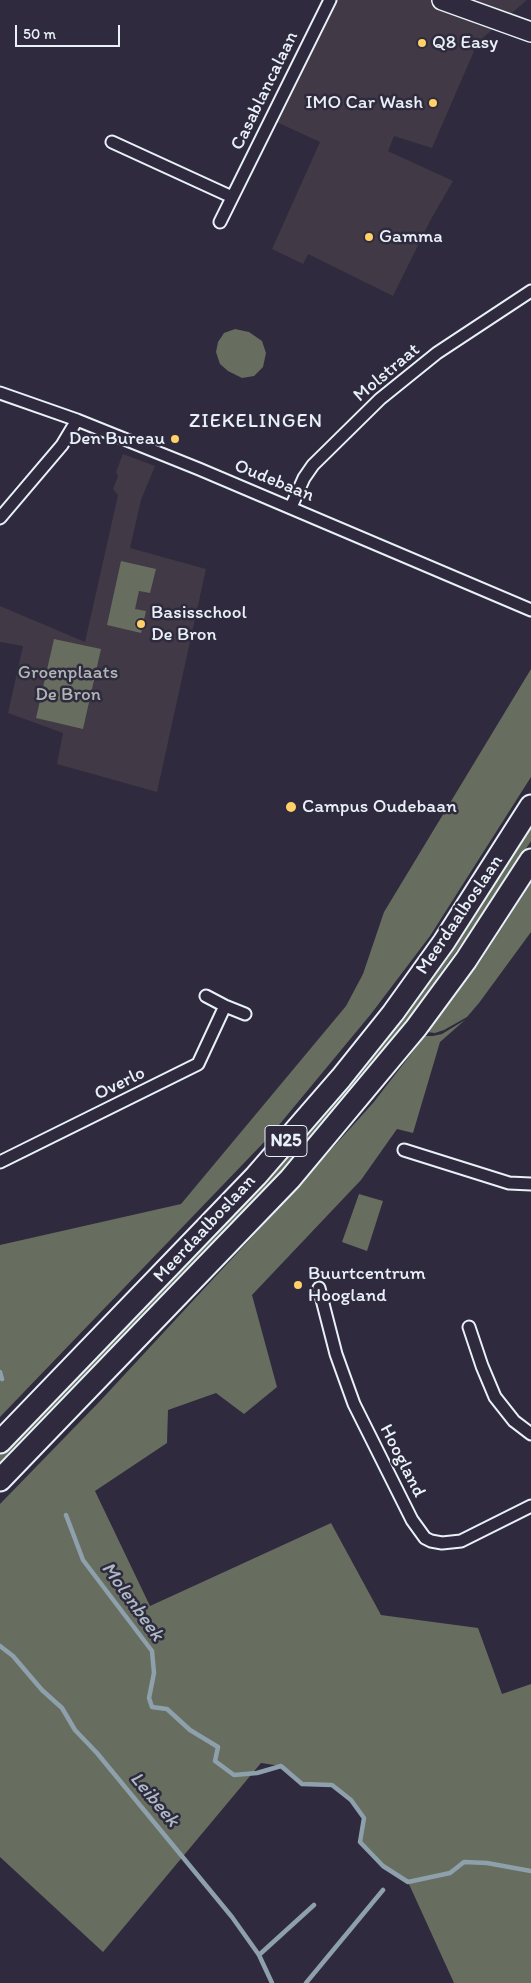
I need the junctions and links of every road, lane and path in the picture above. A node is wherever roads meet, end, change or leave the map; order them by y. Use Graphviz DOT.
graph roads {
  1 [pos="330,0"];
  2 [pos="442,0"];
  3 [pos="531,32"];
  4 [pos="112,142"];
  5 [pos="232,197"];
  6 [pos="220,222"];
  7 [pos="531,291"];
  8 [pos="0,393"];
  9 [pos="77,420"];
  10 [pos="291,507"];
  11 [pos="0,518"];
  12 [pos="531,610"];
  13 [pos="531,806"];
  14 [pos="531,860"];
  15 [pos="206,996"];
  16 [pos="225,1006"];
  17 [pos="245,1014"];
  18 [pos="404,1150"];
  19 [pos="0,1162"];
  20 [pos="509,1184"];
  21 [pos="531,1184"];
  22 [pos="531,1192"];
  23 [pos="319,1288"];
  24 [pos="469,1327"];
  25 [pos="531,1434"];
  26 [pos="0,1442"];
  27 [pos="0,1480"];
  28 [pos="531,1506"];
  1 -- 5 [label="street, Casablancalaan"];
  2 -- 3 [label="main road"];
  4 -- 5 [label="street"];
  5 -- 6 [label="street, Casablancalaan"];
  7 -- 10 [label="street, Molstraat"];
  8 -- 9 [label="street, Oudebaan"];
  9 -- 10 [label="street, Oudebaan"];
  9 -- 11 [label="street"];
  10 -- 12 [label="street, Oudebaan"];
  13 -- 26 [label="highway, Meerdaalboslaan / N25"];
  14 -- 27 [label="highway, Meerdaalboslaan / N25"];
  15 -- 16 [label="street"];
  16 -- 17 [label="street"];
  16 -- 19 [label="street, Overlo"];
  18 -- 20 [label="street"];
  20 -- 21 [label="street"];
  20 -- 22 [label="street"];
  23 -- 28 [label="street, Hoogland"];
  24 -- 25 [label="street"];
}
